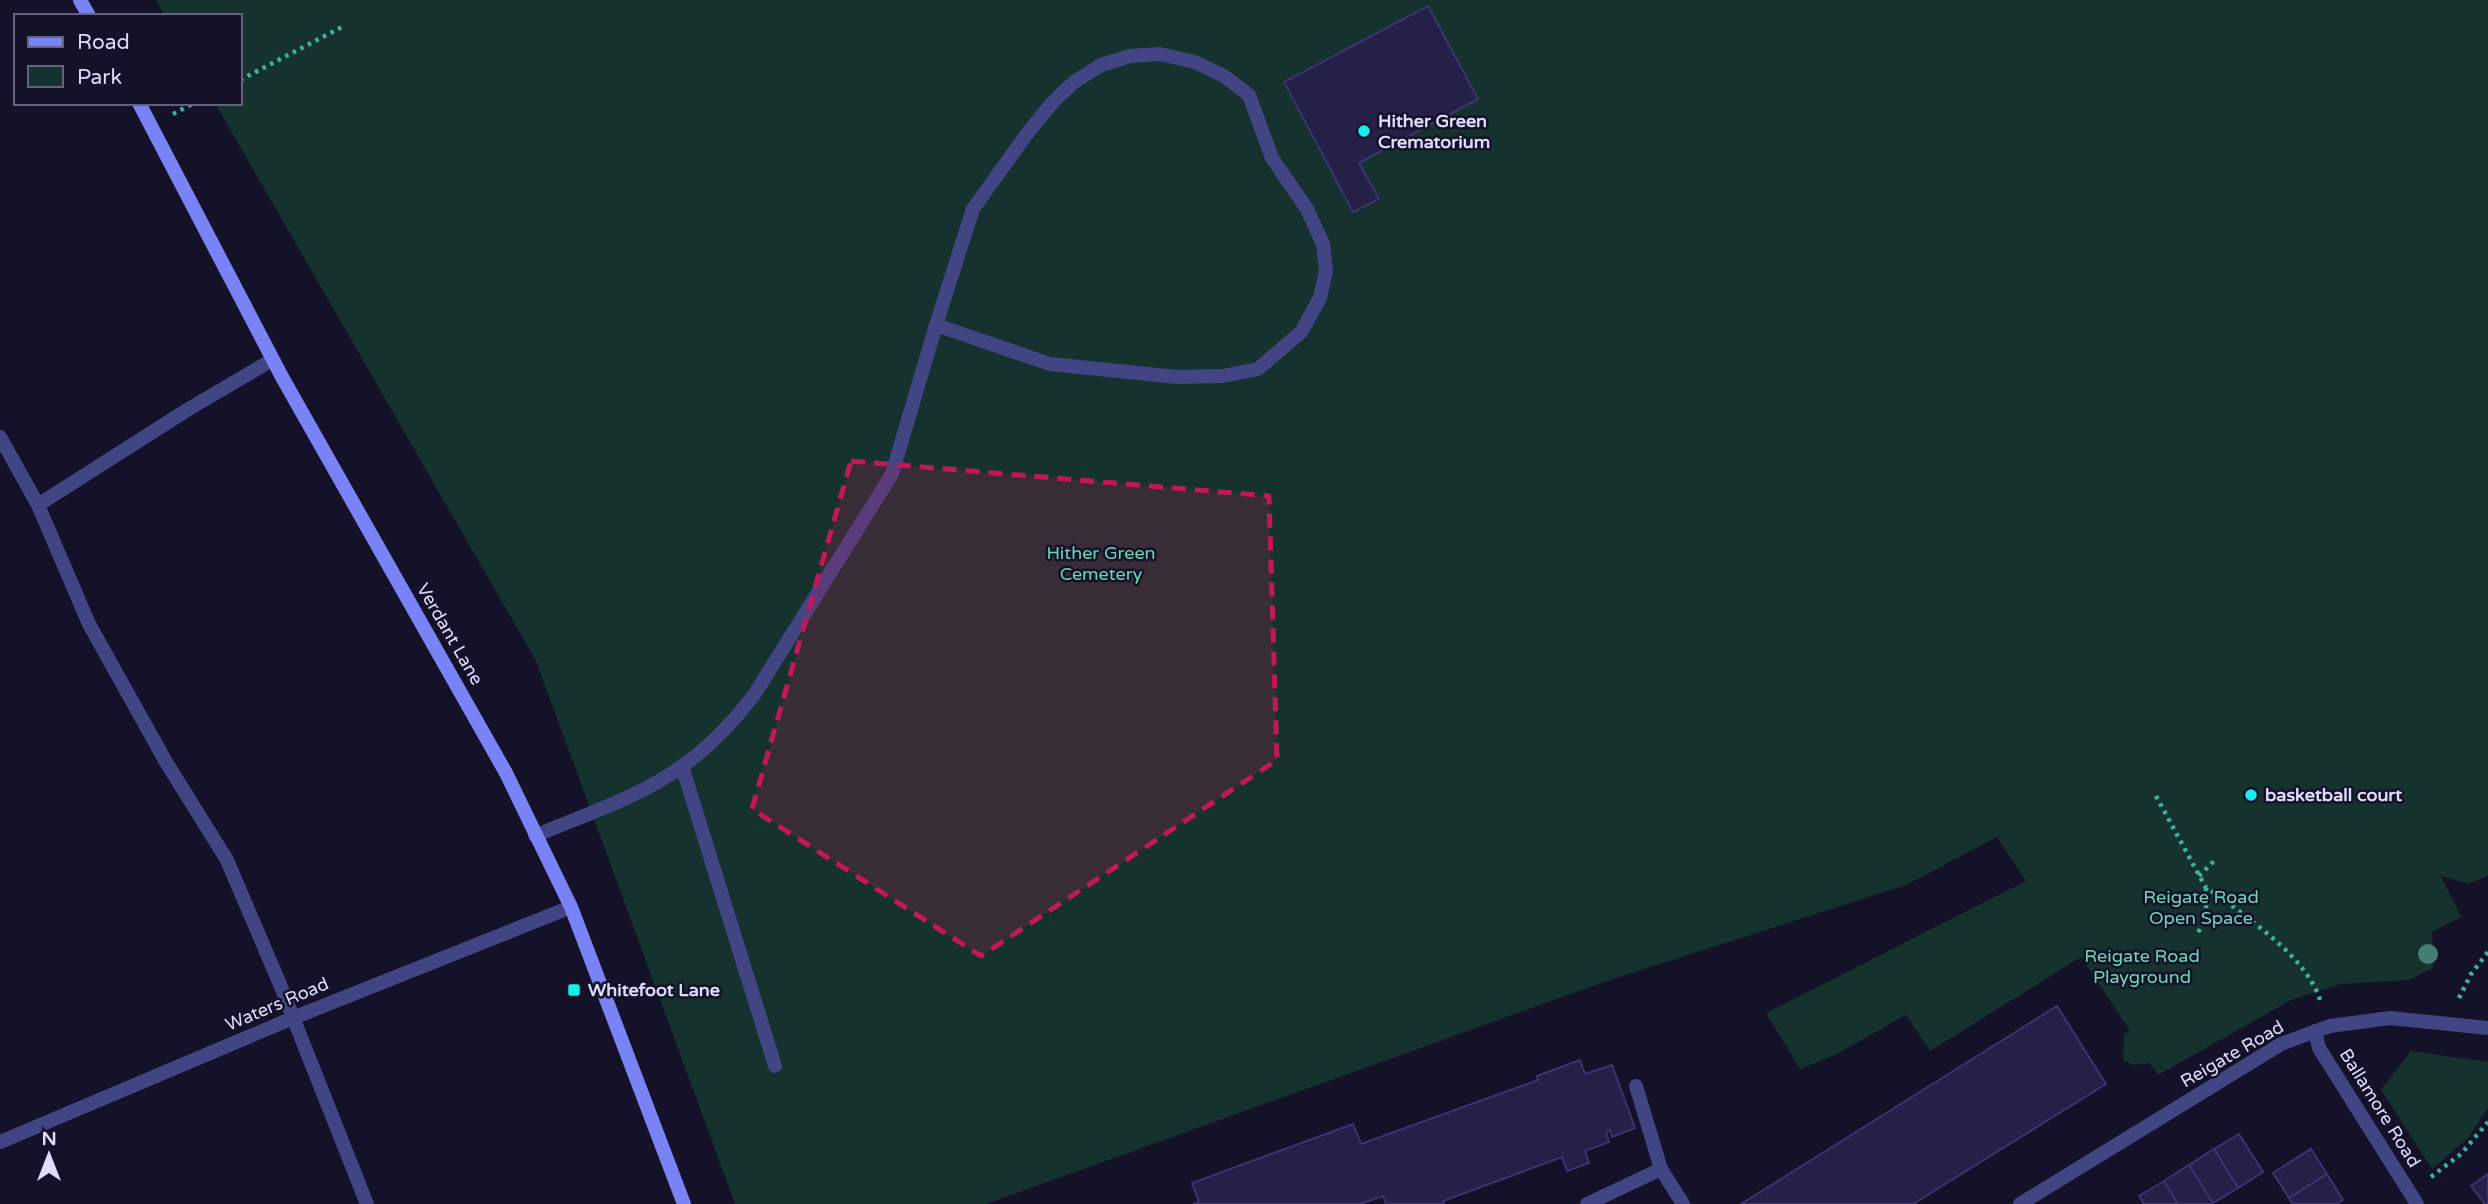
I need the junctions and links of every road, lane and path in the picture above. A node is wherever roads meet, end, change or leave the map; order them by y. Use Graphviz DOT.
graph roads {
  1 [pos="342,27"];
  2 [pos="242,79"];
  3 [pos="140,105"];
  4 [pos="936,325"];
  5 [pos="272,360"];
  6 [pos="0,437"];
  7 [pos="38,505"];
  8 [pos="682,766"];
  9 [pos="2156,796"];
  10 [pos="534,835"];
  11 [pos="2214,861"];
  12 [pos="2199,876"];
  13 [pos="2206,888"];
  14 [pos="571,907"];
  15 [pos="2198,932"];
  16 [pos="2488,952"];
  17 [pos="2459,997"];
  18 [pos="292,1018"];
  19 [pos="2330,1026"];
  20 [pos="2488,1028"];
  21 [pos="2315,1031"];
  22 [pos="775,1066"];
  23 [pos="1636,1086"];
  24 [pos="2488,1122"];
  25 [pos="0,1142"];
  26 [pos="1661,1169"];
  27 [pos="2414,1199"];
  28 [pos="368,1204"];
  29 [pos="684,1204"];
  30 [pos="1587,1204"];
  31 [pos="1684,1204"];
  32 [pos="2021,1204"];
  1 -- 2 [label="path"];
  3 -- 5 [label="street, Verdant Lane"];
  4 -- 4 [label="street"];
  4 -- 8 [label="street"];
  5 -- 7 [label="street"];
  5 -- 10 [label="street, Verdant Lane"];
  6 -- 7 [label="street"];
  7 -- 18 [label="street"];
  8 -- 10 [label="street"];
  8 -- 22 [label="street"];
  9 -- 12 [label="path"];
  10 -- 14 [label="street, Verdant Lane"];
  11 -- 12 [label="path"];
  12 -- 13 [label="path"];
  13 -- 15 [label="path"];
  13 -- 19 [label="path"];
  14 -- 18 [label="street, Waters Road"];
  14 -- 29 [label="street, Verdant Lane"];
  16 -- 17 [label="path"];
  18 -- 25 [label="street, Waters Road"];
  18 -- 28 [label="street"];
  19 -- 20 [label="street, Reigate Road"];
  19 -- 21 [label="street, Reigate Road"];
  21 -- 27 [label="street, Ballamore Road"];
  21 -- 32 [label="street, Reigate Road"];
  23 -- 26 [label="street"];
  24 -- 27 [label="path"];
  26 -- 30 [label="street"];
  26 -- 31 [label="street"];
}
